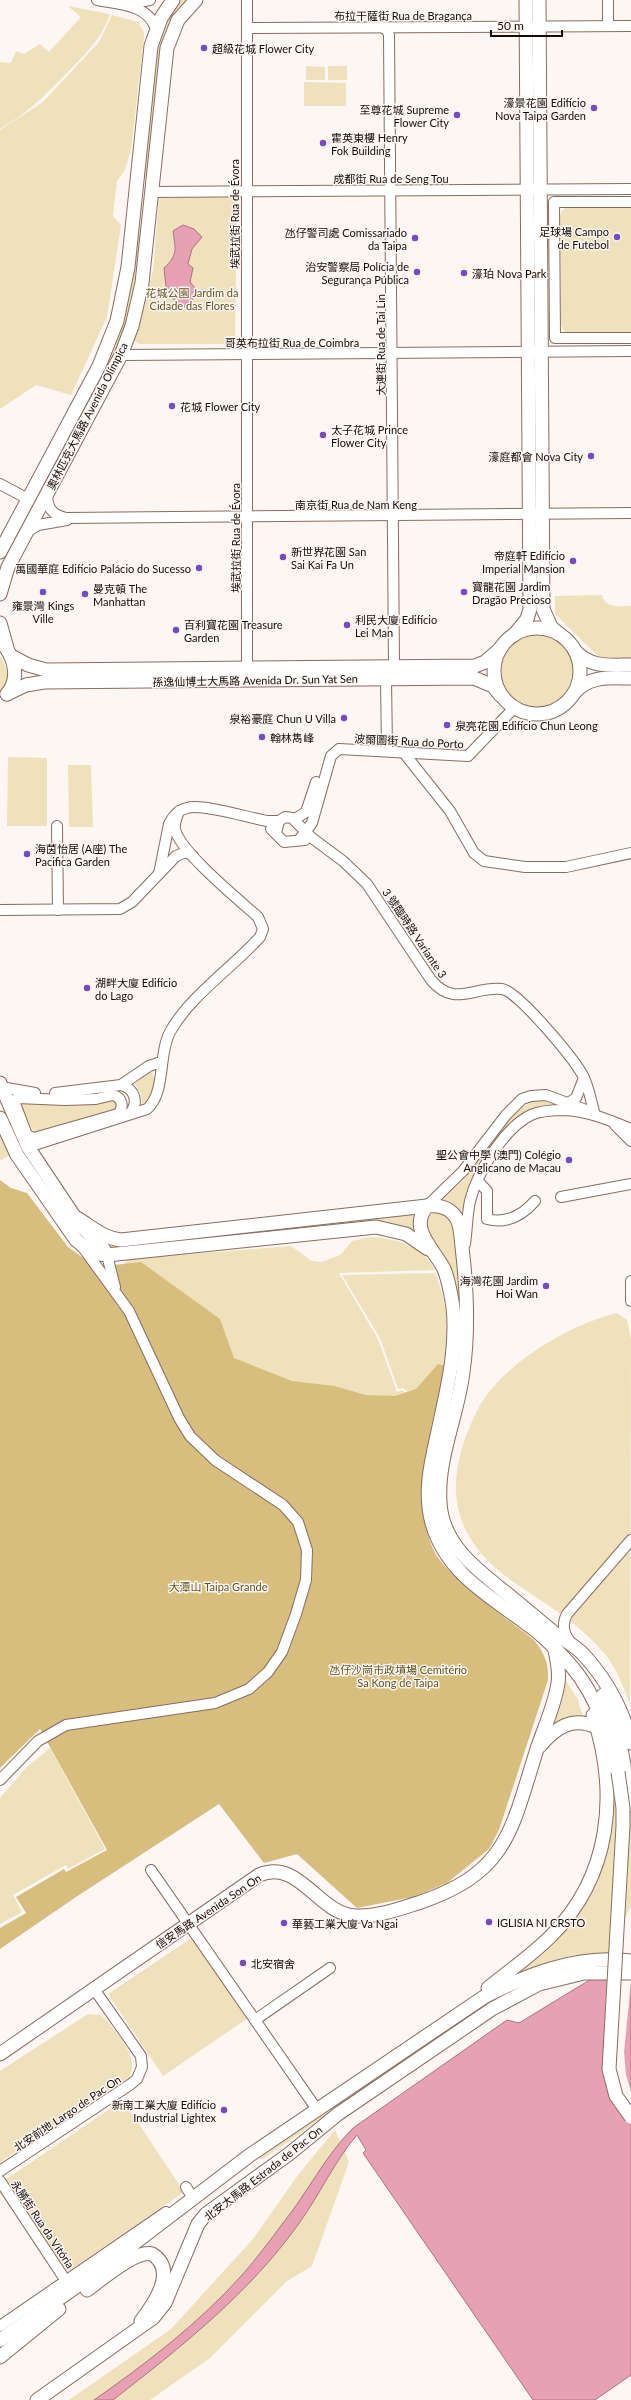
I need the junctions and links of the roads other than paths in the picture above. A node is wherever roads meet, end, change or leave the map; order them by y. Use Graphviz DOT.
graph roads {
  1 [pos="97,0"];
  2 [pos="150,0"];
  3 [pos="173,0"];
  4 [pos="196,0"];
  5 [pos="247,0"];
  6 [pos="526,0"];
  7 [pos="539,0"];
  8 [pos="608,0"];
  9 [pos="108,2"];
  10 [pos="533,26"];
  11 [pos="608,26"];
  12 [pos="631,26"];
  13 [pos="382,27"];
  14 [pos="397,27"];
  15 [pos="247,28"];
  16 [pos="156,29"];
  17 [pos="389,35"];
  18 [pos="137,181"];
  19 [pos="534,189"];
  20 [pos="631,189"];
  21 [pos="390,190"];
  22 [pos="246,192"];
  23 [pos="152,193"];
  24 [pos="631,202"];
  25 [pos="135,203"];
  26 [pos="631,338"];
  27 [pos="631,351"];
  28 [pos="535,352"];
  29 [pos="392,353"];
  30 [pos="247,354"];
  31 [pos="121,355"];
  32 [pos="0,484"];
  33 [pos="49,490"];
  34 [pos="28,499"];
  35 [pos="631,513"];
  36 [pos="536,514"];
  37 [pos="393,515"];
  38 [pos="247,517"];
  39 [pos="81,518"];
  40 [pos="25,535"];
  41 [pos="0,552"];
  42 [pos="0,594"];
  43 [pos="0,623"];
  44 [pos="559,634"];
  45 [pos="514,635"];
  46 [pos="6,648"];
  47 [pos="500,649"];
  48 [pos="574,649"];
  49 [pos="631,665"];
  50 [pos="394,666"];
  51 [pos="247,668"];
  52 [pos="631,678"];
  53 [pos="386,679"];
  54 [pos="500,695"];
  55 [pos="573,695"];
  56 [pos="4,696"];
  57 [pos="514,708"];
  58 [pos="387,748"];
  59 [pos="474,749"];
  60 [pos="404,753"];
  61 [pos="179,811"];
  62 [pos="254,819"];
  63 [pos="279,821"];
  64 [pos="297,822"];
  65 [pos="58,826"];
  66 [pos="276,833"];
  67 [pos="306,839"];
  68 [pos="631,853"];
  69 [pos="197,860"];
  70 [pos="159,874"];
  71 [pos="0,910"];
  72 [pos="58,910"];
  73 [pos="161,1062"];
  74 [pos="584,1078"];
  75 [pos="1,1085"];
  76 [pos="121,1085"];
  77 [pos="571,1103"];
  78 [pos="118,1114"];
  79 [pos="128,1114"];
  80 [pos="533,1114"];
  81 [pos="595,1115"];
  82 [pos="608,1120"];
  83 [pos="3,1124"];
  84 [pos="631,1129"];
  85 [pos="488,1137"];
  86 [pos="631,1141"];
  87 [pos="500,1142"];
  88 [pos="28,1147"];
  89 [pos="478,1181"];
  90 [pos="631,1184"];
  91 [pos="561,1196"];
  92 [pos="535,1201"];
  93 [pos="427,1206"];
  94 [pos="77,1218"];
  95 [pos="84,1248"];
  96 [pos="107,1255"];
  97 [pos="435,1256"];
  98 [pos="464,1259"];
  99 [pos="631,1281"];
  100 [pos="116,1291"];
  101 [pos="631,1292"];
  102 [pos="631,1301"];
  103 [pos="631,1540"];
  104 [pos="558,1636"];
  105 [pos="572,1644"];
  106 [pos="555,1650"];
  107 [pos="596,1727"];
  108 [pos="631,1744"];
  109 [pos="536,1750"];
  110 [pos="622,1772"];
  111 [pos="0,1780"];
  112 [pos="631,1805"];
  113 [pos="631,1832"];
  114 [pos="151,1870"];
  115 [pos="189,1924"];
  116 [pos="631,1961"];
  117 [pos="330,1968"];
  118 [pos="631,1973"];
  119 [pos="94,1989"];
  120 [pos="255,2020"];
  121 [pos="414,2045"];
  122 [pos="0,2054"];
  123 [pos="631,2103"];
  124 [pos="318,2111"];
  125 [pos="631,2117"];
  126 [pos="0,2171"];
  127 [pos="228,2174"];
  128 [pos="0,2181"];
  129 [pos="66,2281"];
  130 [pos="0,2326"];
  131 [pos="133,2330"];
  132 [pos="0,2340"];
  133 [pos="0,2357"];
  134 [pos="37,2400"];
  1 -- 9 [label="street"];
  2 -- 9 [label="street"];
  3 -- 16 [label="main road, 奧林匹克大馬路 Avenida Olímpica"];
  4 -- 23 [label="main road, 奧林匹克大馬路 Avenida Olímpica"];
  5 -- 15 [label="street, 埃武拉街 Rua de Évora"];
  6 -- 10 [label="main road"];
  7 -- 10 [label="main road"];
  8 -- 11 [label="street"];
  9 -- 16 [label="street"];
  10 -- 11 [label="street, 布拉干薩街 Rua de Bragança"];
  10 -- 14 [label="street, 布拉干薩街 Rua de Bragança"];
  10 -- 19 [label="main road"];
  11 -- 12 [label="street, 布拉干薩街 Rua de Bragança"];
  13 -- 14 [label="street, 布拉干薩街 Rua de Bragança"];
  13 -- 15 [label="street, 布拉干薩街 Rua de Bragança"];
  13 -- 17 [label="street"];
  14 -- 17 [label="street"];
  15 -- 22 [label="street, 埃武拉街 Rua de Évora"];
  16 -- 18 [label="main road, 奧林匹克大馬路 Avenida Olímpica"];
  17 -- 21 [label="street, 大連街 Rua de Tai Lin"];
  18 -- 23 [label="main road"];
  18 -- 25 [label="main road, 奧林匹克大馬路 Avenida Olímpica"];
  19 -- 20 [label="street, 成都街 Rua de Seng Tou"];
  19 -- 21 [label="street, 成都街 Rua de Seng Tou"];
  19 -- 28 [label="main road"];
  21 -- 22 [label="street, 成都街 Rua de Seng Tou"];
  21 -- 29 [label="street, 大連街 Rua de Tai Lin"];
  22 -- 23 [label="street, 成都街 Rua de Seng Tou"];
  22 -- 30 [label="street, 埃武拉街 Rua de Évora"];
  23 -- 25 [label="main road"];
  23 -- 31 [label="main road, 奧林匹克大馬路 Avenida Olímpica"];
  24 -- 26 [label="street"];
  25 -- 34 [label="main road, 奧林匹克大馬路 Avenida Olímpica"];
  27 -- 28 [label="street, 哥英布拉街 Rua de Coimbra"];
  28 -- 29 [label="street, 哥英布拉街 Rua de Coimbra"];
  28 -- 36 [label="main road"];
  29 -- 30 [label="street, 哥英布拉街 Rua de Coimbra"];
  29 -- 37 [label="street, 大連街 Rua de Tai Lin"];
  30 -- 31 [label="street, 哥英布拉街 Rua de Coimbra"];
  30 -- 38 [label="street, 埃武拉街 Rua de Évora"];
  31 -- 33 [label="main road, 奧林匹克大馬路 Avenida Olímpica"];
  32 -- 34 [label="street"];
  33 -- 39 [label="street, 南京街 Rua de Nam Keng"];
  33 -- 40 [label="main road, 奧林匹克大馬路 Avenida Olímpica"];
  34 -- 41 [label="main road, 奧林匹克大馬路 Avenida Olímpica"];
  35 -- 36 [label="street, 南京街 Rua de Nam Keng"];
  36 -- 37 [label="street, 南京街 Rua de Nam Keng"];
  36 -- 44 [label="main road"];
  36 -- 45 [label="main road"];
  37 -- 38 [label="street, 南京街 Rua de Nam Keng"];
  37 -- 50 [label="street, 大連街 Rua de Tai Lin"];
  38 -- 39 [label="street, 南京街 Rua de Nam Keng"];
  38 -- 51 [label="street, 埃武拉街 Rua de Évora"];
  39 -- 40 [label="street, 南京街 Rua de Nam Keng"];
  40 -- 42 [label="main road, 奧林匹克大馬路 Avenida Olímpica"];
  43 -- 46 [label="main road"];
  44 -- 45 [label="main road"];
  44 -- 48 [label="main road"];
  45 -- 47 [label="main road"];
  46 -- 51 [label="main road, 孫逸仙博士大馬路 Avenida Dr. Sun Yat Sen"];
  46 -- 56 [label="main road"];
  47 -- 50 [label="main road, 孫逸仙博士大馬路 Avenida Dr. Sun Yat Sen"];
  47 -- 54 [label="main road"];
  48 -- 49 [label="main road"];
  48 -- 55 [label="main road"];
  50 -- 51 [label="main road, 孫逸仙博士大馬路 Avenida Dr. Sun Yat Sen"];
  52 -- 55 [label="main road"];
  53 -- 54 [label="main road, 孫逸仙博士大馬路 Avenida Dr. Sun Yat Sen"];
  53 -- 56 [label="main road, 孫逸仙博士大馬路 Avenida Dr. Sun Yat Sen"];
  53 -- 58 [label="street"];
  54 -- 57 [label="main road"];
  55 -- 57 [label="main road"];
  57 -- 59 [label="street"];
  58 -- 59 [label="street, 波爾圖街 Rua do Porto"];
  58 -- 64 [label="street, 波爾圖街 Rua do Porto"];
  59 -- 60 [label="street, 波爾圖街 Rua do Porto"];
  60 -- 67 [label="street, 波爾圖街 Rua do Porto"];
  60 -- 68 [label="street"];
  61 -- 62 [label="street"];
  61 -- 69 [label="street"];
  61 -- 70 [label="street"];
  62 -- 63 [label="street"];
  62 -- 66 [label="street"];
  63 -- 64 [label="street"];
  63 -- 66 [label="street"];
  64 -- 67 [label="street, 3 號臨時路 Variante 3"];
  64 -- 67 [label="street"];
  65 -- 72 [label="street"];
  66 -- 67 [label="street"];
  67 -- 74 [label="street, 3 號臨時路 Variante 3"];
  69 -- 70 [label="street"];
  69 -- 73 [label="street"];
  70 -- 72 [label="street"];
  71 -- 72 [label="street"];
  73 -- 76 [label="street"];
  73 -- 79 [label="street"];
  74 -- 77 [label="street"];
  74 -- 81 [label="street, 3 號臨時路 Variante 3"];
  75 -- 76 [label="street"];
  75 -- 88 [label="main road"];
  76 -- 79 [label="street"];
  77 -- 80 [label="street"];
  77 -- 81 [label="street"];
  77 -- 85 [label="street"];
  78 -- 78 [label="street"];
  79 -- 88 [label="street"];
  80 -- 81 [label="street"];
  80 -- 87 [label="street"];
  81 -- 82 [label="street"];
  82 -- 84 [label="street"];
  82 -- 86 [label="street"];
  83 -- 88 [label="main road"];
  83 -- 95 [label="main road"];
  85 -- 87 [label="street"];
  85 -- 93 [label="street"];
  87 -- 89 [label="street"];
  88 -- 94 [label="main road"];
  89 -- 92 [label="street"];
  89 -- 98 [label="street"];
  90 -- 91 [label="street"];
  93 -- 94 [label="main road"];
  93 -- 97 [label="main road"];
  93 -- 98 [label="main road"];
  94 -- 96 [label="main road"];
  95 -- 96 [label="main road"];
  95 -- 100 [label="street"];
  96 -- 97 [label="main road"];
  96 -- 100 [label="street"];
  97 -- 106 [label="main road"];
  98 -- 104 [label="main road"];
  99 -- 101 [label="street"];
  100 -- 111 [label="street"];
  101 -- 102 [label="street"];
  103 -- 105 [label="street"];
  104 -- 105 [label="main road"];
  104 -- 110 [label="main road"];
  105 -- 108 [label="main road"];
  106 -- 107 [label="main road"];
  106 -- 109 [label="main road, 信安馬路 Avenida Son On"];
  106 -- 110 [label="main road"];
  107 -- 109 [label="main road"];
  107 -- 121 [label="main road"];
  109 -- 115 [label="main road, 信安馬路 Avenida Son On"];
  110 -- 112 [label="main road"];
  110 -- 125 [label="main road, bridge"];
  113 -- 123 [label="main road"];
  114 -- 115 [label="street"];
  115 -- 119 [label="main road, 信安馬路 Avenida Son On"];
  115 -- 120 [label="street"];
  116 -- 121 [label="main road, 北安大馬路 Estrada de Pac On"];
  117 -- 120 [label="street"];
  118 -- 131 [label="main road, 北安大馬路 Estrada de Pac On"];
  119 -- 122 [label="main road, 信安馬路 Avenida Son On"];
  119 -- 126 [label="street, 北安前地 Largo de Pac On"];
  120 -- 124 [label="street"];
  121 -- 124 [label="main road, 北安大馬路 Estrada de Pac On"];
  124 -- 127 [label="main road, 北安大馬路 Estrada de Pac On"];
  127 -- 129 [label="street, 北安大馬路 Estrada de Pac On"];
  127 -- 132 [label="main road, 北安大馬路 Estrada de Pac On"];
  128 -- 129 [label="street, 永勝街 Rua da Vitória"];
  129 -- 130 [label="street, 北安大馬路 Estrada de Pac On"];
  131 -- 133 [label="main road"];
  131 -- 134 [label="main road, 北安大馬路 Estrada de Pac On"];
}
